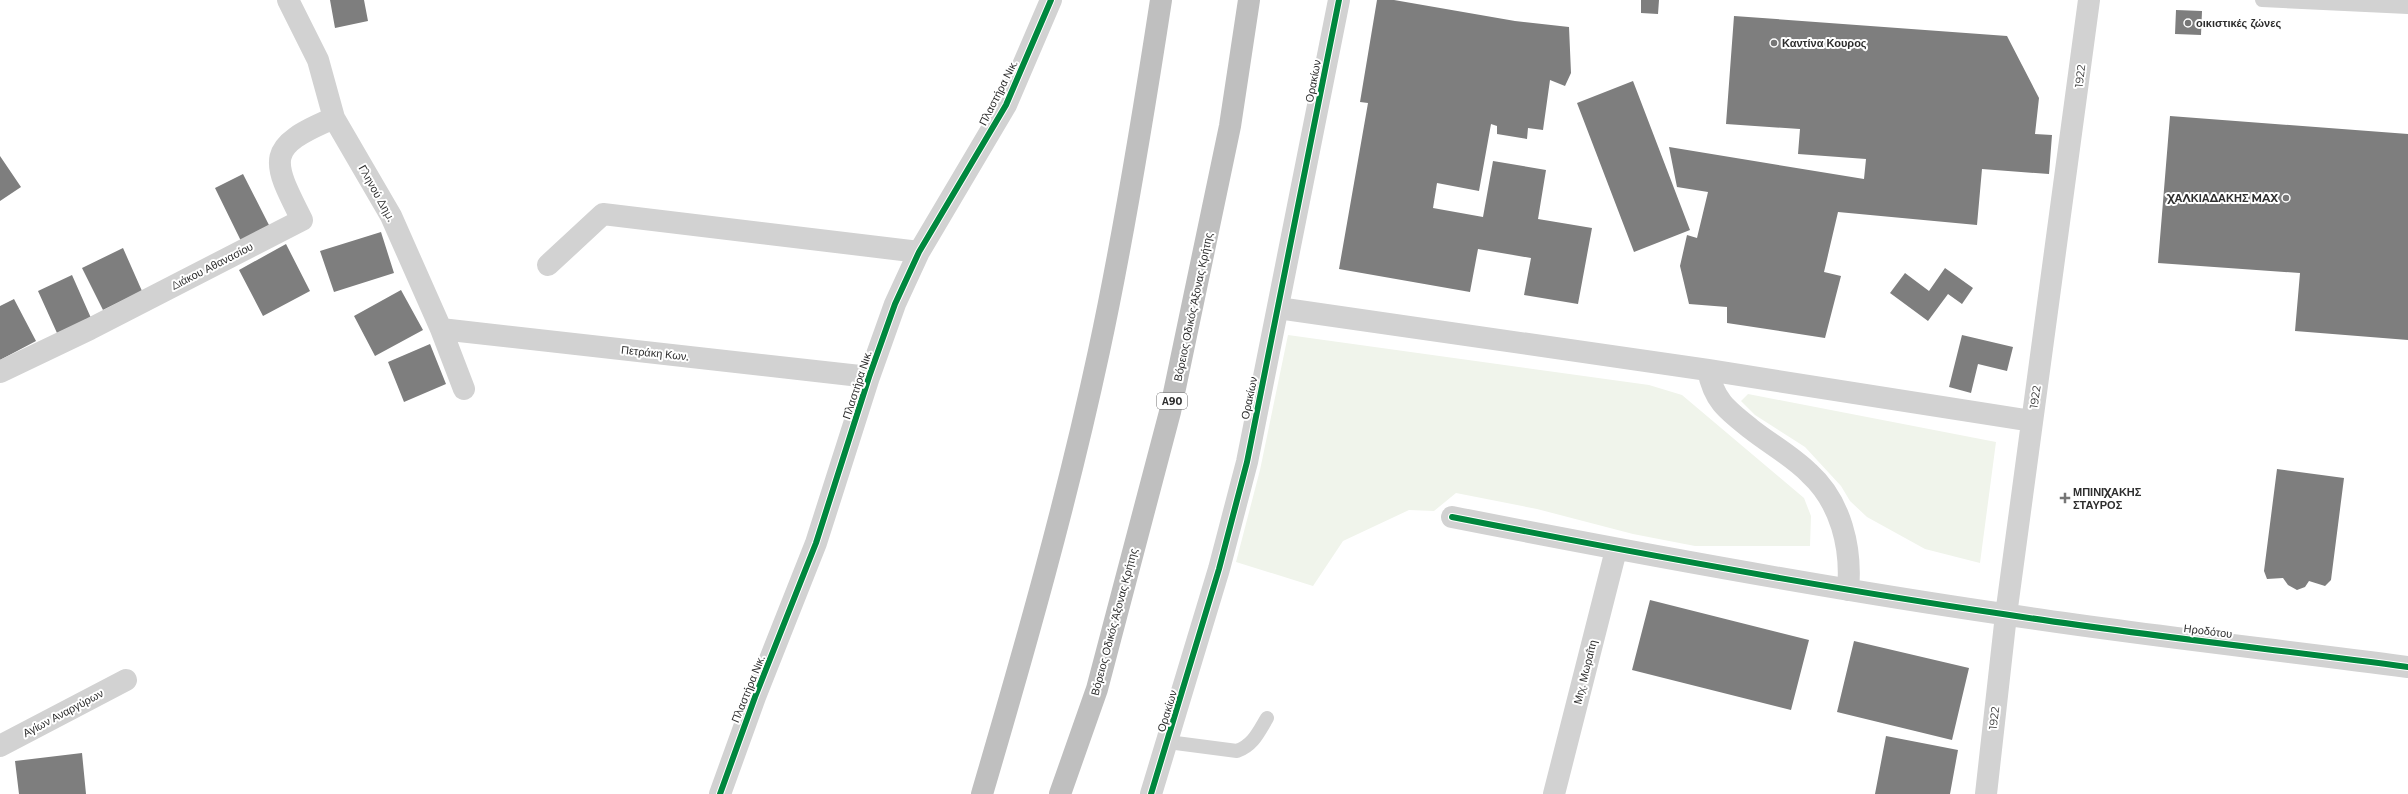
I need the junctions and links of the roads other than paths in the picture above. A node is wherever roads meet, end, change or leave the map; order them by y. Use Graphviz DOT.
graph roads {
  1 [pos="288,0"];
  2 [pos="1051,0"];
  3 [pos="1161,0"];
  4 [pos="1249,0"];
  5 [pos="1339,0"];
  6 [pos="2090,0"];
  7 [pos="2262,0"];
  8 [pos="2408,7"];
  9 [pos="334,118"];
  10 [pos="919,252"];
  11 [pos="548,265"];
  12 [pos="1278,308"];
  13 [pos="441,329"];
  14 [pos="1708,370"];
  15 [pos="0,372"];
  16 [pos="869,377"];
  17 [pos="464,390"];
  18 [pos="2032,421"];
  19 [pos="1452,517"];
  20 [pos="1616,550"];
  21 [pos="1848,590"];
  22 [pos="2006,615"];
  23 [pos="2408,667"];
  24 [pos="126,680"];
  25 [pos="1266,718"];
  26 [pos="1168,742"];
  27 [pos="0,746"];
  28 [pos="1559,793"];
  29 [pos="720,794"];
  30 [pos="982,794"];
  31 [pos="1060,794"];
  32 [pos="1151,794"];
  33 [pos="1986,794"];
  1 -- 9 [label="street, Γληνού Δημ."];
  2 -- 10 [label="street, Πλαστήρα Νικ."];
  3 -- 30 [label="highway"];
  4 -- 31 [label="highway, Βόρειος Οδικός Άξονας Κρήτης / Α90"];
  5 -- 12 [label="street, Ορακίων"];
  6 -- 18 [label="street, 1922"];
  7 -- 8 [label="lane"];
  9 -- 13 [label="street, Γληνού Δημ."];
  9 -- 15 [label="street, Διάκου Αθανασίου"];
  10 -- 11 [label="street"];
  10 -- 16 [label="street, Πλαστήρα Νικ."];
  12 -- 14 [label="street"];
  12 -- 26 [label="street, Ορακίων"];
  13 -- 16 [label="street, Πετράκη Κων."];
  13 -- 17 [label="street, Γληνού Δημ."];
  14 -- 18 [label="street"];
  14 -- 21 [label="street"];
  16 -- 29 [label="street, Πλαστήρα Νικ."];
  18 -- 22 [label="street, 1922"];
  19 -- 20 [label="street, Ηροδότου"];
  20 -- 21 [label="street, Ηροδότου"];
  20 -- 28 [label="street, Μιχ. Μωραΐτη"];
  21 -- 22 [label="street, Ηροδότου"];
  22 -- 23 [label="street, Ηροδότου"];
  22 -- 33 [label="street, 1922"];
  24 -- 27 [label="street, Αγίων Αναργύρων"];
  25 -- 26 [label="lane"];
  26 -- 32 [label="street, Ορακίων"];
}
